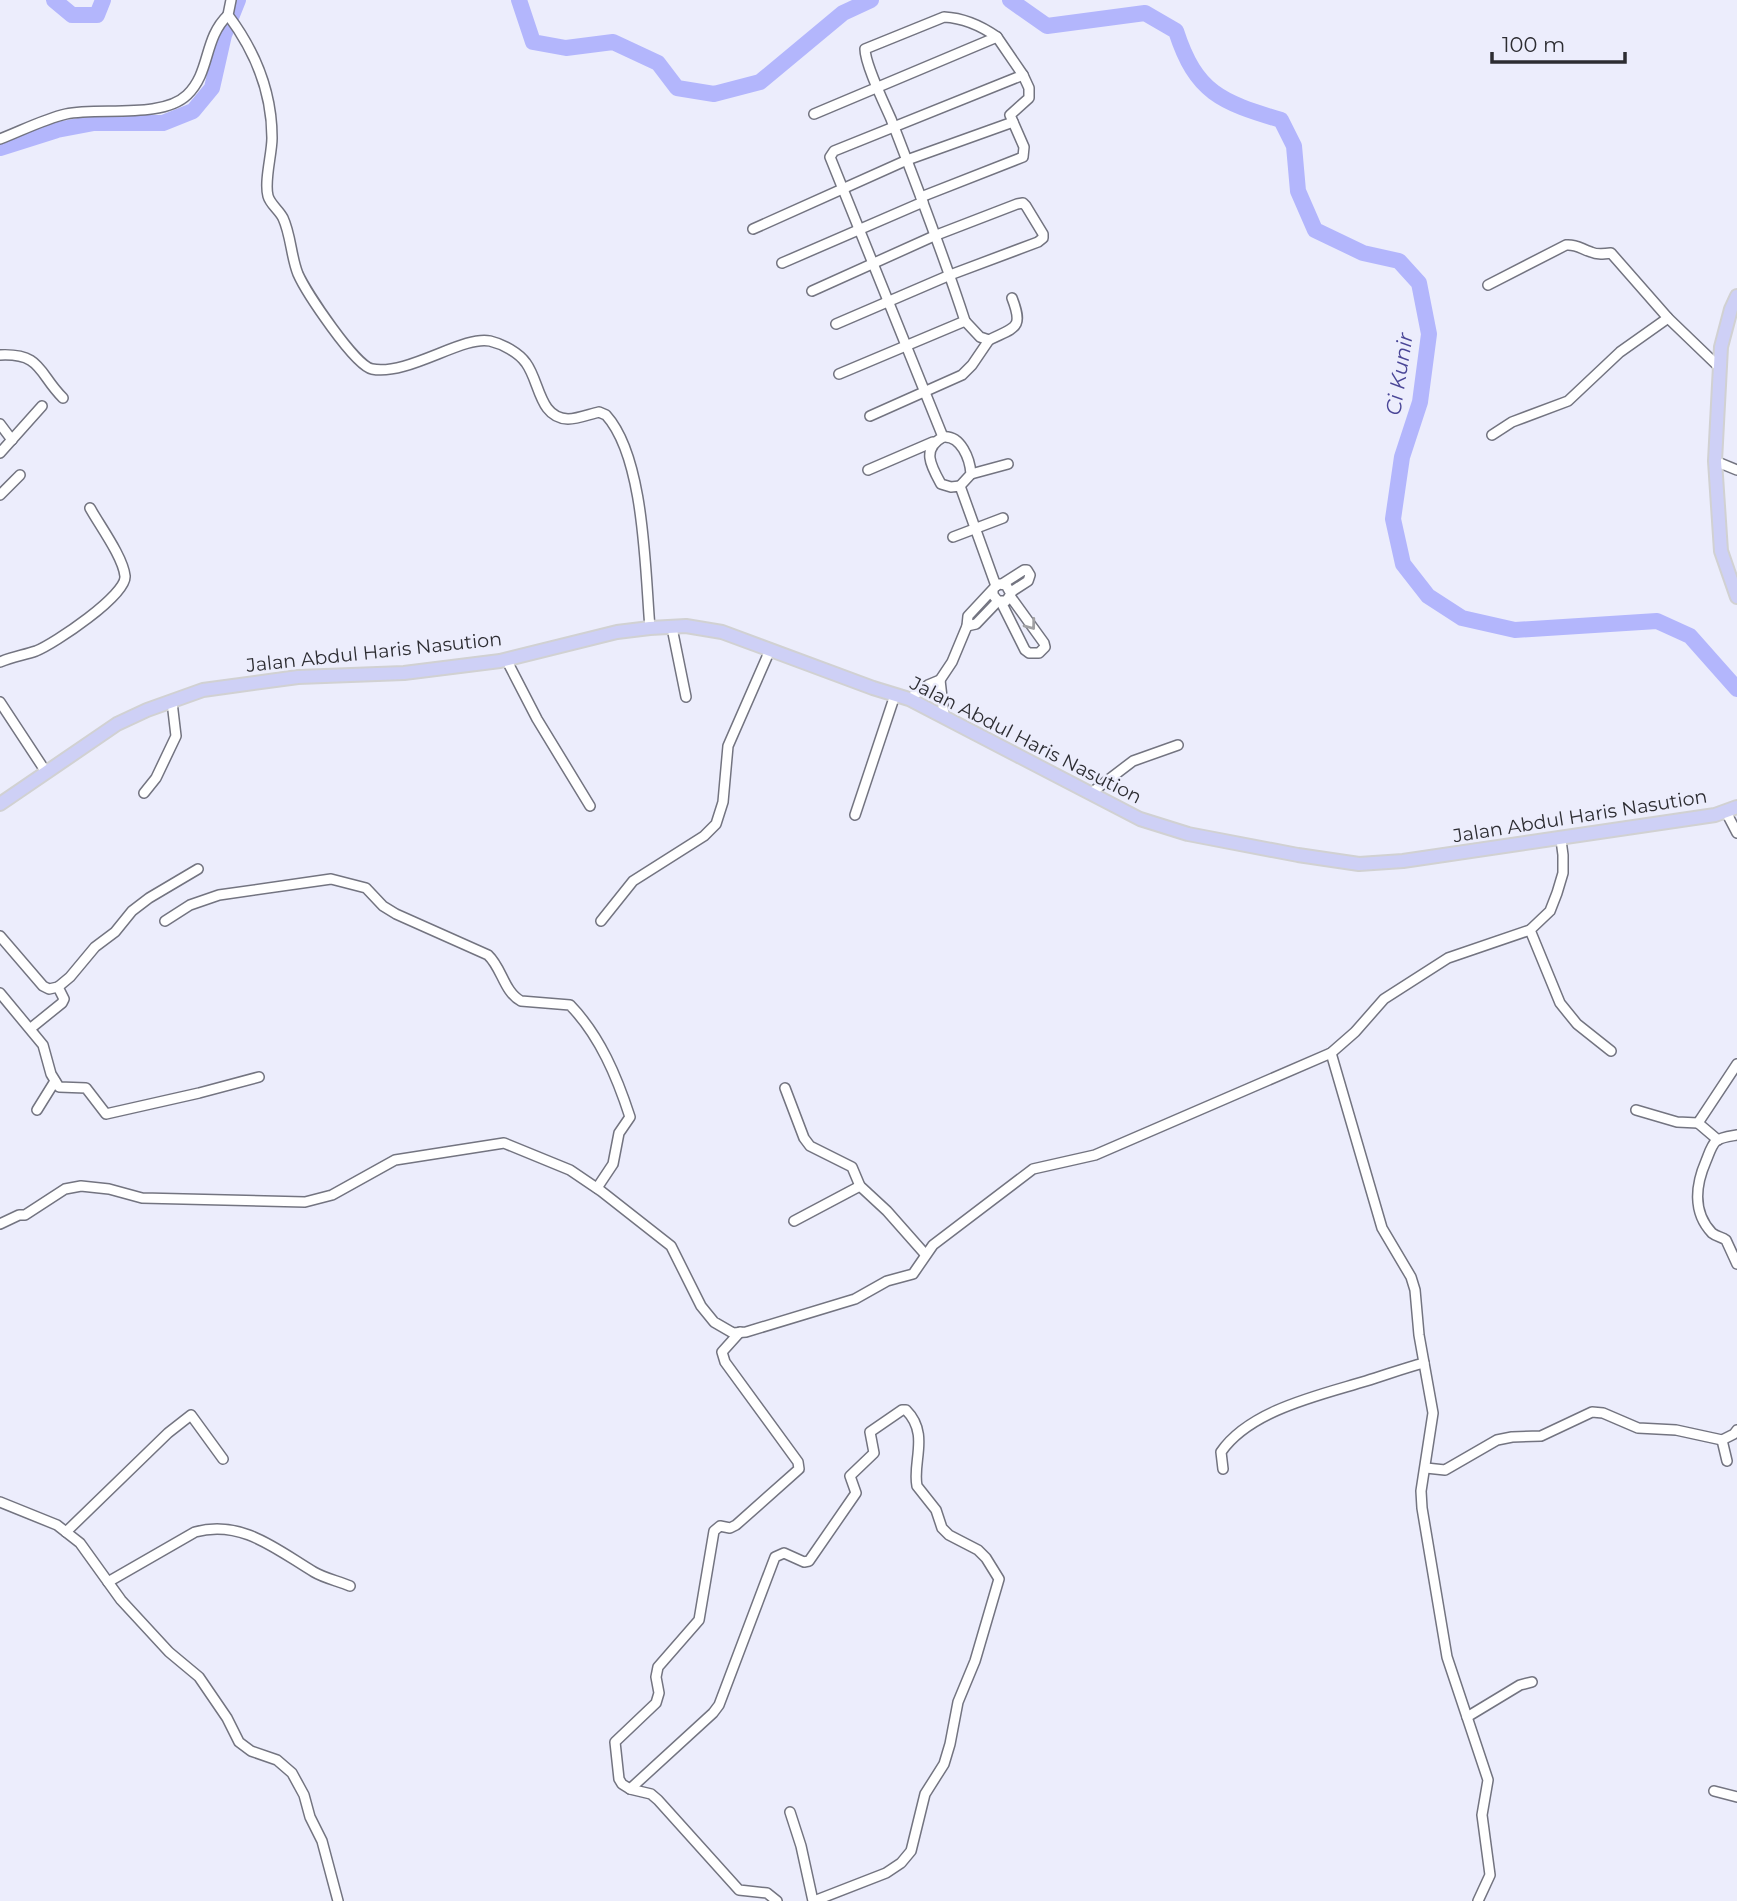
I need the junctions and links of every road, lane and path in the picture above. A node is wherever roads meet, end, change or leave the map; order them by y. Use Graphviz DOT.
graph roads {
  1 [pos="231,0"];
  2 [pos="229,16"];
  3 [pos="997,37"];
  4 [pos="1023,75"];
  5 [pos="878,87"];
  6 [pos="814,114"];
  7 [pos="1013,122"];
  8 [pos="893,127"];
  9 [pos="0,139"];
  10 [pos="906,160"];
  11 [pos="839,185"];
  12 [pos="922,199"];
  13 [pos="753,229"];
  14 [pos="858,230"];
  15 [pos="934,236"];
  16 [pos="782,263"];
  17 [pos="872,264"];
  18 [pos="950,275"];
  19 [pos="1488,285"];
  20 [pos="813,291"];
  21 [pos="1737,296"];
  22 [pos="1012,298"];
  23 [pos="888,301"];
  24 [pos="1668,318"];
  25 [pos="965,321"];
  26 [pos="836,324"];
  27 [pos="989,340"];
  28 [pos="906,347"];
  29 [pos="0,355"];
  30 [pos="1720,368"];
  31 [pos="839,374"];
  32 [pos="925,393"];
  33 [pos="63,398"];
  34 [pos="41,406"];
  35 [pos="870,416"];
  36 [pos="0,424"];
  37 [pos="1492,435"];
  38 [pos="943,437"];
  39 [pos="12,440"];
  40 [pos="933,442"];
  41 [pos="0,453"];
  42 [pos="1716,461"];
  43 [pos="1008,464"];
  44 [pos="868,470"];
  45 [pos="1737,470"];
  46 [pos="971,474"];
  47 [pos="20,475"];
  48 [pos="960,486"];
  49 [pos="0,495"];
  50 [pos="90,508"];
  51 [pos="1003,518"];
  52 [pos="975,529"];
  53 [pos="953,537"];
  54 [pos="997,587"];
  55 [pos="1010,594"];
  56 [pos="1737,597"];
  57 [pos="1000,602"];
  58 [pos="967,626"];
  59 [pos="650,628"];
  60 [pos="672,628"];
  61 [pos="770,650"];
  62 [pos="506,659"];
  63 [pos="0,662"];
  64 [pos="940,680"];
  65 [pos="895,695"];
  66 [pos="686,697"];
  67 [pos="909,699"];
  68 [pos="172,702"];
  69 [pos="0,703"];
  70 [pos="944,715"];
  71 [pos="1178,745"];
  72 [pos="46,772"];
  73 [pos="144,793"];
  74 [pos="1091,793"];
  75 [pos="0,804"];
  76 [pos="590,806"];
  77 [pos="1731,809"];
  78 [pos="855,814"];
  79 [pos="1737,833"];
  80 [pos="1561,840"];
  81 [pos="198,869"];
  82 [pos="165,921"];
  83 [pos="601,921"];
  84 [pos="1530,930"];
  85 [pos="0,936"];
  86 [pos="58,987"];
  87 [pos="0,993"];
  88 [pos="31,1028"];
  89 [pos="1611,1051"];
  90 [pos="1331,1053"];
  91 [pos="1737,1064"];
  92 [pos="259,1077"];
  93 [pos="55,1081"];
  94 [pos="785,1088"];
  95 [pos="37,1110"];
  96 [pos="1636,1110"];
  97 [pos="1698,1123"];
  98 [pos="1737,1135"];
  99 [pos="1718,1140"];
  100 [pos="860,1186"];
  101 [pos="597,1188"];
  102 [pos="794,1221"];
  103 [pos="0,1224"];
  104 [pos="925,1254"];
  105 [pos="1737,1264"];
  106 [pos="740,1332"];
  107 [pos="1424,1363"];
  108 [pos="1737,1430"];
  109 [pos="1722,1440"];
  110 [pos="223,1459"];
  111 [pos="1727,1461"];
  112 [pos="1426,1468"];
  113 [pos="1223,1469"];
  114 [pos="0,1502"];
  115 [pos="66,1532"];
  116 [pos="108,1582"];
  117 [pos="350,1586"];
  118 [pos="1532,1682"];
  119 [pos="1467,1717"];
  120 [pos="630,1789"];
  121 [pos="1714,1791"];
  122 [pos="1737,1797"];
  123 [pos="790,1812"];
  124 [pos="743,1891"];
  125 [pos="338,1901"];
  126 [pos="751,1901"];
  127 [pos="777,1901"];
  128 [pos="813,1901"];
  129 [pos="1478,1901"];
  1 -- 2 [label="street"];
  2 -- 9 [label="street"];
  2 -- 59 [label="street"];
  3 -- 4 [label="street"];
  3 -- 5 [label="street"];
  3 -- 5 [label="street"];
  4 -- 7 [label="street"];
  4 -- 8 [label="street"];
  5 -- 6 [label="street"];
  5 -- 8 [label="street"];
  7 -- 10 [label="street"];
  7 -- 12 [label="street"];
  8 -- 10 [label="street"];
  8 -- 11 [label="street"];
  10 -- 11 [label="street"];
  10 -- 12 [label="street"];
  11 -- 13 [label="street"];
  11 -- 14 [label="street"];
  12 -- 14 [label="street"];
  12 -- 15 [label="street"];
  14 -- 16 [label="street"];
  14 -- 17 [label="street"];
  15 -- 17 [label="street"];
  15 -- 18 [label="street"];
  15 -- 18 [label="street"];
  17 -- 20 [label="street"];
  17 -- 23 [label="street"];
  18 -- 23 [label="street"];
  18 -- 25 [label="street"];
  19 -- 24 [label="street"];
  21 -- 30 [label="main road"];
  22 -- 27 [label="street"];
  23 -- 26 [label="street"];
  23 -- 28 [label="street"];
  24 -- 30 [label="street"];
  24 -- 37 [label="street"];
  25 -- 27 [label="street"];
  25 -- 28 [label="street"];
  27 -- 32 [label="street"];
  28 -- 31 [label="street"];
  28 -- 32 [label="street"];
  29 -- 33 [label="street"];
  30 -- 42 [label="main road"];
  32 -- 35 [label="street"];
  32 -- 38 [label="street"];
  34 -- 39 [label="street"];
  36 -- 39 [label="street"];
  38 -- 40 [label="street"];
  38 -- 46 [label="street"];
  39 -- 41 [label="street"];
  40 -- 44 [label="street"];
  40 -- 48 [label="street"];
  42 -- 45 [label="street"];
  42 -- 56 [label="main road"];
  43 -- 46 [label="street"];
  46 -- 48 [label="street"];
  47 -- 49 [label="street"];
  48 -- 52 [label="street"];
  50 -- 63 [label="street"];
  51 -- 52 [label="street"];
  52 -- 53 [label="street"];
  52 -- 54 [label="street"];
  54 -- 55 [label="street"];
  54 -- 55 [label="street"];
  54 -- 57 [label="street"];
  54 -- 58 [label="street"];
  55 -- 57 [label="street"];
  55 -- 57 [label="street, one-way"];
  57 -- 58 [label="street"];
  58 -- 64 [label="street"];
  59 -- 60 [label="main road, Jalan Abdul Haris Nasution"];
  59 -- 62 [label="main road, Jalan Abdul Haris Nasution"];
  60 -- 61 [label="main road, Jalan Abdul Haris Nasution"];
  60 -- 66 [label="street"];
  61 -- 65 [label="main road, Jalan Abdul Haris Nasution"];
  61 -- 83 [label="street"];
  62 -- 68 [label="main road, Jalan Abdul Haris Nasution"];
  62 -- 76 [label="street"];
  64 -- 67 [label="street"];
  64 -- 70 [label="street"];
  65 -- 67 [label="main road, Jalan Abdul Haris Nasution"];
  65 -- 78 [label="street"];
  67 -- 70 [label="main road, Jalan Abdul Haris Nasution"];
  68 -- 72 [label="main road, Jalan Abdul Haris Nasution"];
  68 -- 73 [label="street"];
  69 -- 72 [label="street"];
  70 -- 74 [label="main road, Jalan Abdul Haris Nasution"];
  71 -- 74 [label="street"];
  72 -- 75 [label="main road, Jalan Abdul Haris Nasution"];
  74 -- 80 [label="main road, Jalan Abdul Haris Nasution"];
  77 -- 79 [label="street"];
  77 -- 80 [label="main road, Jalan Abdul Haris Nasution"];
  80 -- 84 [label="street"];
  81 -- 86 [label="street"];
  82 -- 101 [label="street"];
  84 -- 89 [label="street"];
  84 -- 90 [label="street"];
  85 -- 86 [label="street"];
  86 -- 88 [label="street"];
  87 -- 88 [label="street"];
  88 -- 93 [label="street"];
  90 -- 104 [label="street"];
  90 -- 107 [label="street"];
  91 -- 97 [label="street"];
  92 -- 93 [label="street"];
  93 -- 95 [label="street"];
  94 -- 100 [label="street"];
  96 -- 97 [label="street"];
  97 -- 99 [label="street"];
  98 -- 99 [label="street"];
  99 -- 105 [label="street"];
  100 -- 102 [label="street"];
  100 -- 104 [label="street"];
  101 -- 103 [label="street"];
  101 -- 106 [label="street"];
  104 -- 106 [label="street"];
  106 -- 120 [label="street"];
  107 -- 112 [label="street"];
  107 -- 113 [label="street"];
  108 -- 109 [label="street"];
  109 -- 111 [label="street"];
  109 -- 112 [label="street"];
  110 -- 115 [label="street"];
  112 -- 119 [label="street"];
  114 -- 115 [label="street"];
  115 -- 116 [label="street"];
  116 -- 117 [label="street"];
  116 -- 125 [label="street"];
  118 -- 119 [label="street"];
  119 -- 129 [label="street"];
  120 -- 124 [label="street"];
  120 -- 128 [label="street"];
  121 -- 122 [label="street"];
  123 -- 128 [label="street"];
  124 -- 126 [label="street"];
  124 -- 127 [label="street"];
}
